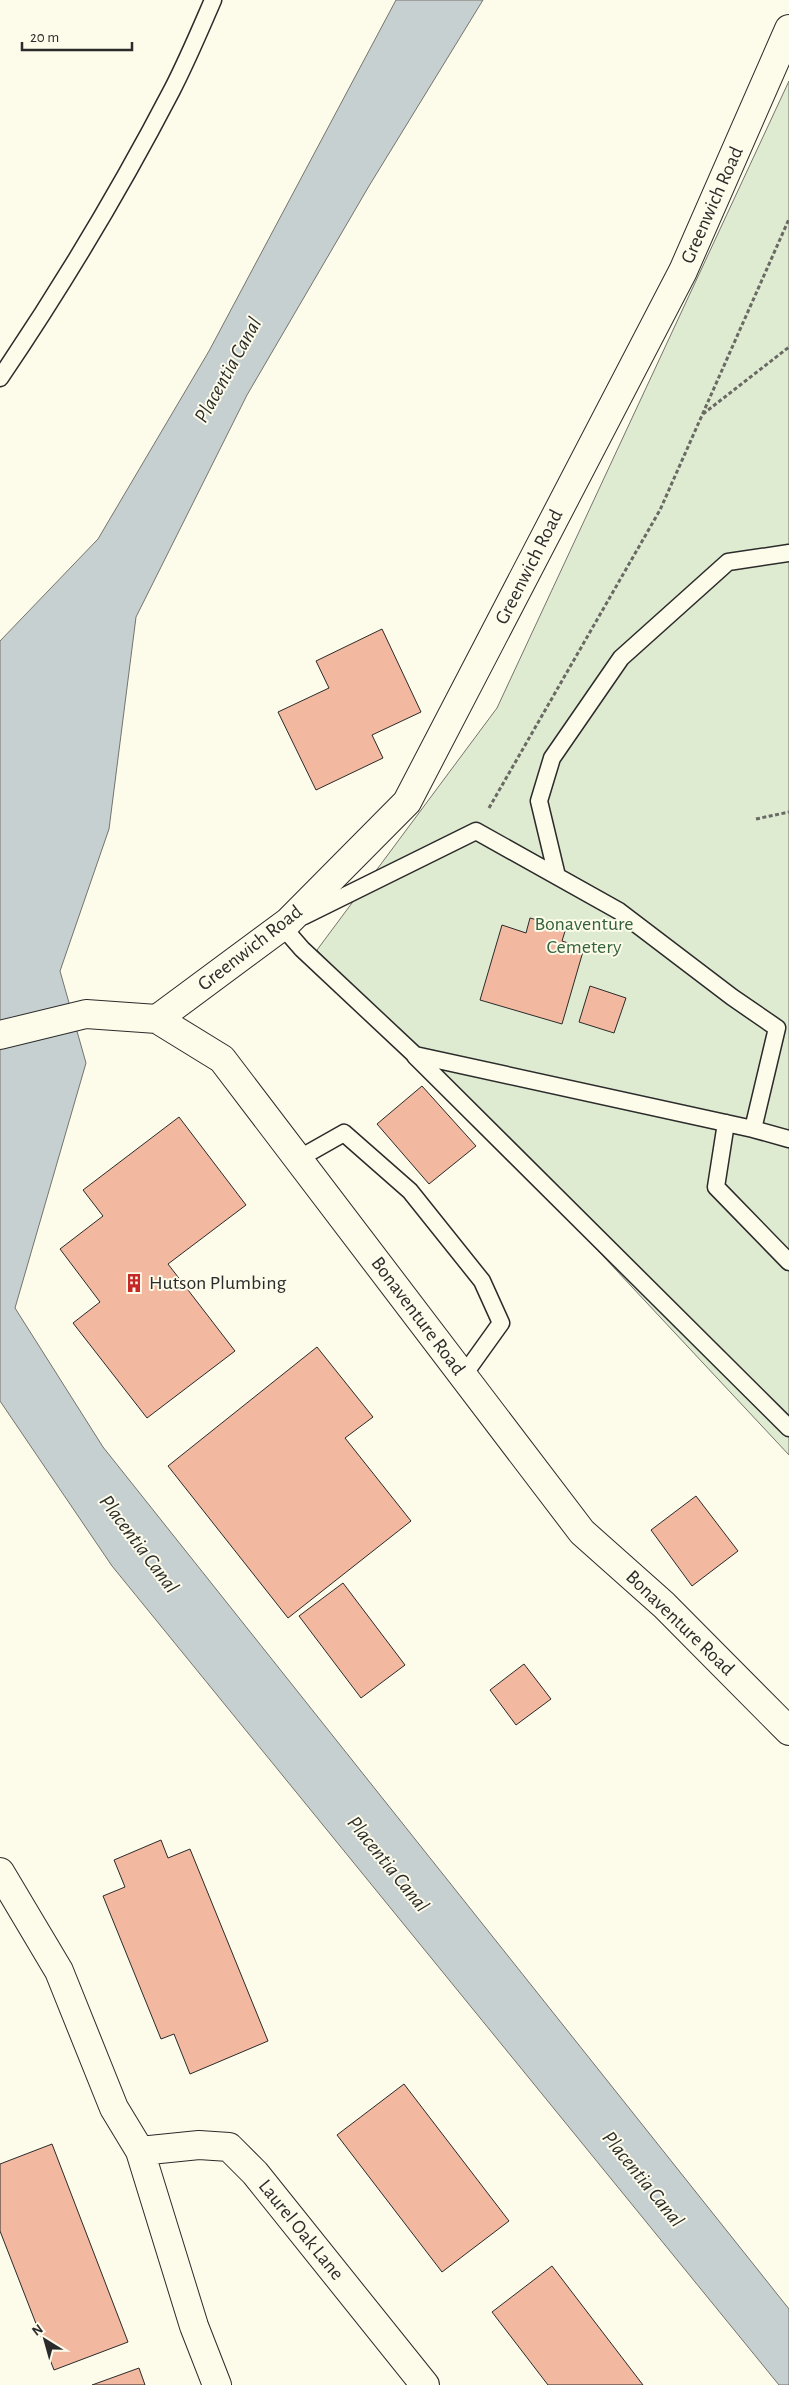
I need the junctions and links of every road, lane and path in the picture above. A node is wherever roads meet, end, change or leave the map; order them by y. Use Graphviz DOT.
graph roads {
  1 [pos="213,0"];
  2 [pos="789,29"];
  3 [pos="789,219"];
  4 [pos="789,347"];
  5 [pos="0,378"];
  6 [pos="702,416"];
  7 [pos="789,553"];
  8 [pos="789,812"];
  9 [pos="756,819"];
  10 [pos="476,830"];
  11 [pos="556,876"];
  12 [pos="285,924"];
  13 [pos="157,1019"];
  14 [pos="783,1026"];
  15 [pos="0,1035"];
  16 [pos="414,1055"];
  17 [pos="726,1123"];
  18 [pos="754,1129"];
  19 [pos="789,1139"];
  20 [pos="298,1159"];
  21 [pos="789,1262"];
  22 [pos="463,1376"];
  23 [pos="789,1428"];
  24 [pos="789,1731"];
  25 [pos="0,1872"];
  26 [pos="140,2151"];
  27 [pos="217,2385"];
  28 [pos="425,2385"];
  1 -- 5 [label="lane"];
  2 -- 12 [label="street, Greenwich Road"];
  3 -- 6 [label="path"];
  4 -- 6 [label="path"];
  6 -- 10 [label="path"];
  7 -- 11 [label="lane"];
  8 -- 9 [label="path"];
  10 -- 11 [label="lane"];
  10 -- 12 [label="lane"];
  11 -- 14 [label="lane"];
  12 -- 13 [label="street, Greenwich Road"];
  12 -- 16 [label="lane"];
  13 -- 15 [label="street, Bonaventure Road"];
  13 -- 20 [label="street, Bonaventure Road"];
  14 -- 18 [label="lane"];
  16 -- 17 [label="lane"];
  16 -- 23 [label="lane"];
  17 -- 18 [label="lane"];
  17 -- 21 [label="lane"];
  18 -- 19 [label="lane"];
  20 -- 22 [label="street, Bonaventure Road"];
  20 -- 22 [label="lane"];
  22 -- 24 [label="street, Bonaventure Road"];
  25 -- 26 [label="street"];
  26 -- 27 [label="street"];
  26 -- 28 [label="street, Laurel Oak Lane"];
}
